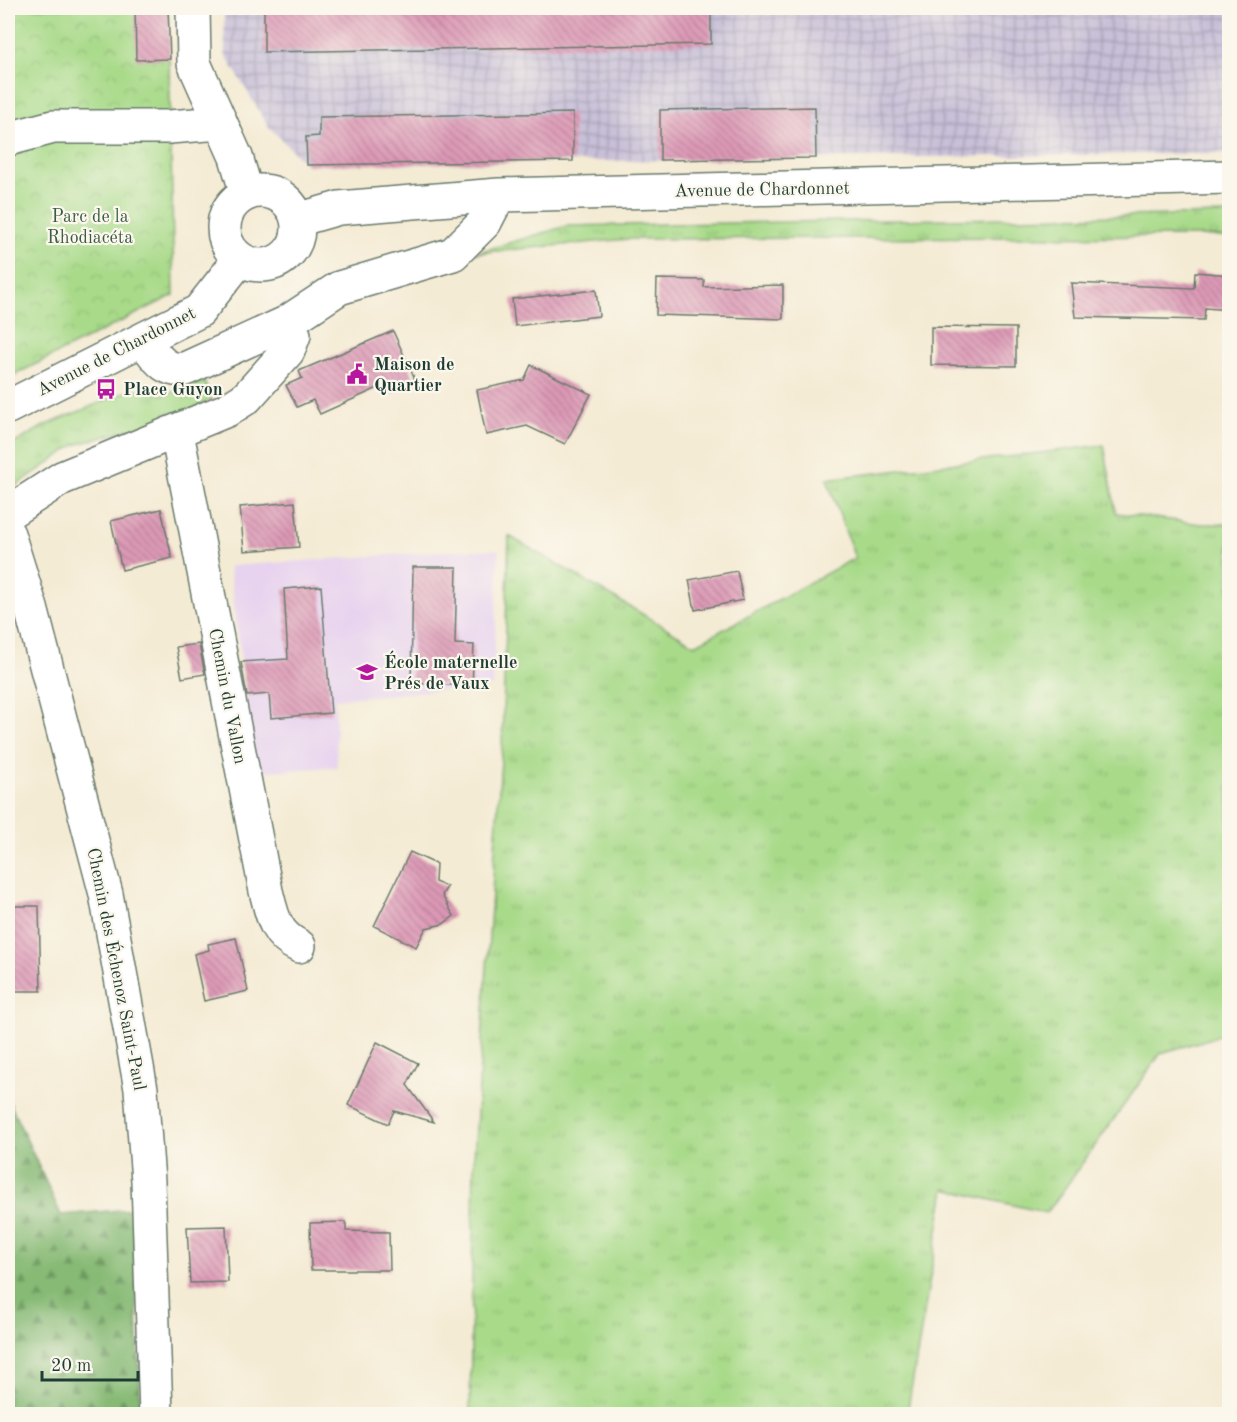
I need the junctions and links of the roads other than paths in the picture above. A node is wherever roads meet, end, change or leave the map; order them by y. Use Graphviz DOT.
graph roads {
  1 [pos="193,8"];
  2 [pos="221,123"];
  3 [pos="8,139"];
  4 [pos="1230,177"];
  5 [pos="247,194"];
  6 [pos="499,195"];
  7 [pos="297,220"];
  8 [pos="240,259"];
  9 [pos="286,323"];
  10 [pos="143,340"];
  11 [pos="8,407"];
  12 [pos="177,433"];
  13 [pos="8,513"];
  14 [pos="8,534"];
  15 [pos="299,946"];
  16 [pos="156,1414"];
  1 -- 2 [label="street"];
  2 -- 3 [label="street"];
  2 -- 5 [label="street"];
  4 -- 6 [label="street, Avenue de Chardonnet"];
  5 -- 7 [label="street"];
  5 -- 8 [label="street"];
  6 -- 7 [label="street, Avenue de Chardonnet"];
  6 -- 9 [label="street"];
  7 -- 8 [label="street"];
  8 -- 10 [label="street, Avenue de Chardonnet"];
  9 -- 10 [label="street"];
  9 -- 12 [label="street"];
  10 -- 11 [label="street, Avenue de Chardonnet"];
  12 -- 13 [label="street"];
  12 -- 15 [label="street, Chemin du Vallon"];
  14 -- 16 [label="street, Chemin des Échenoz Saint-Paul"];
}
